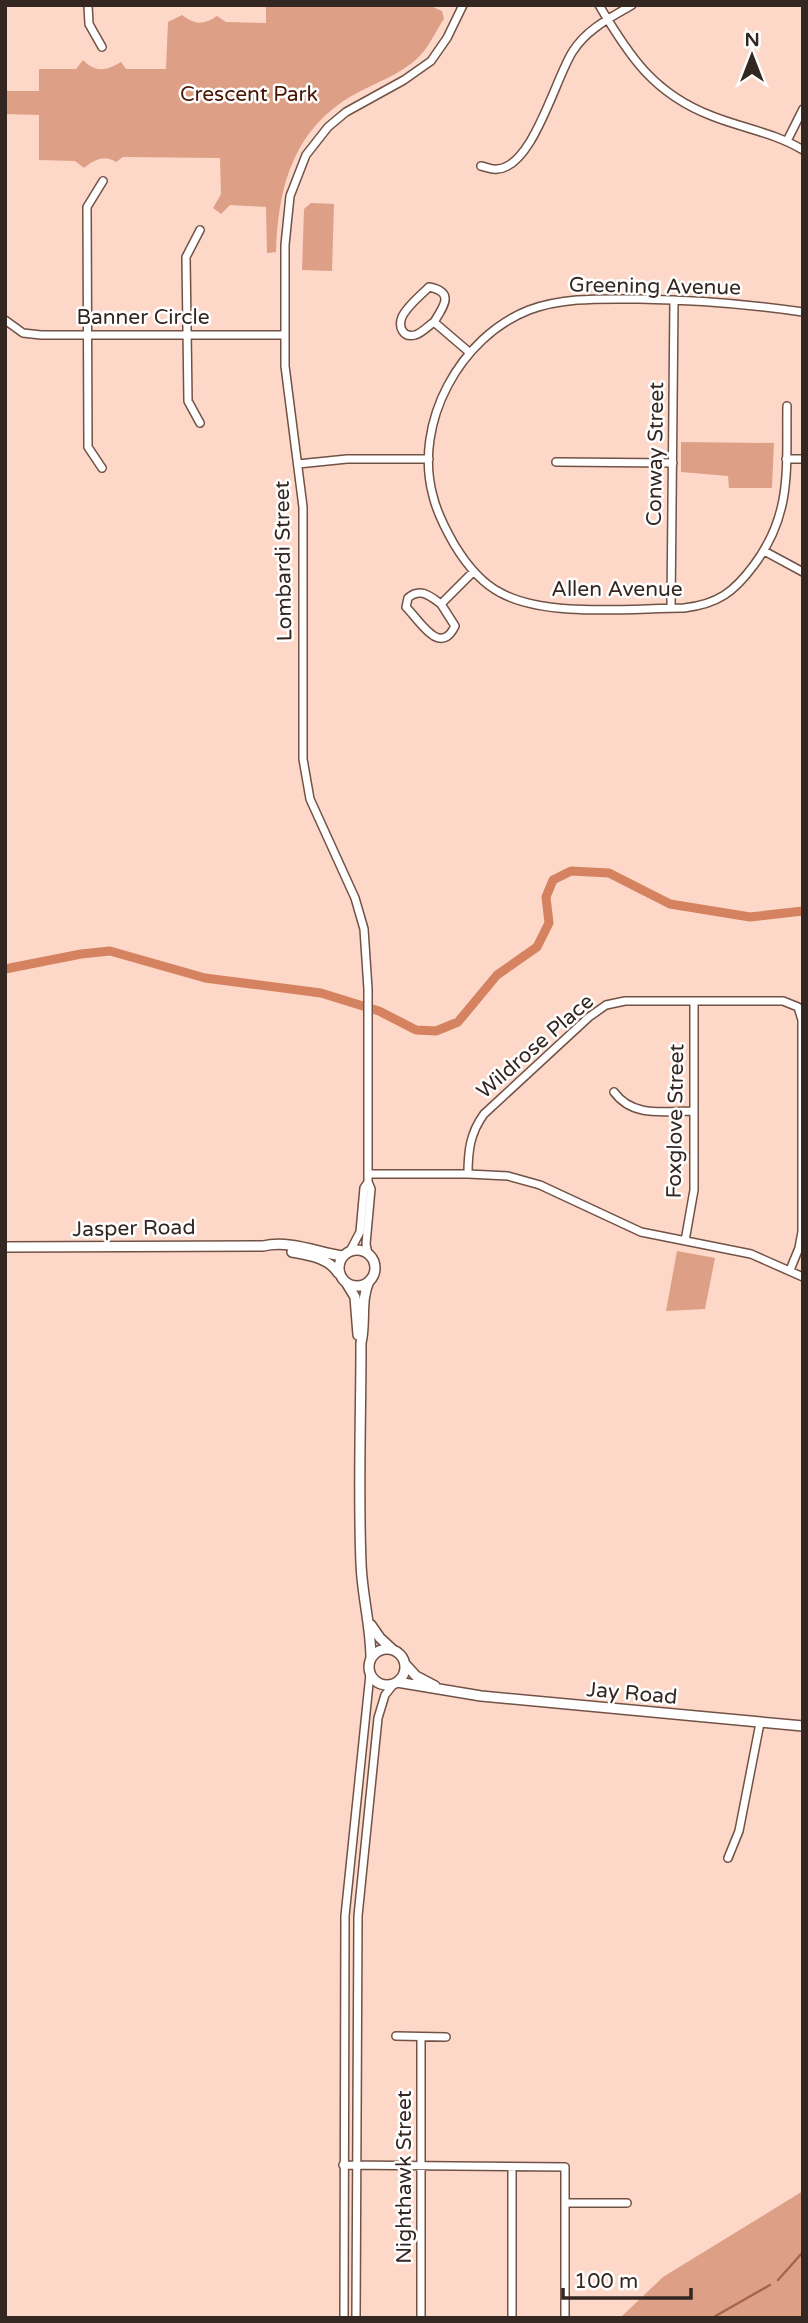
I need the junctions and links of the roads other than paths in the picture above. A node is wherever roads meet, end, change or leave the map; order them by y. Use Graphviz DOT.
graph roads {
  1 [pos="88,5"];
  2 [pos="599,5"];
  3 [pos="632,5"];
  4 [pos="460,6"];
  5 [pos="608,19"];
  6 [pos="102,47"];
  7 [pos="803,109"];
  8 [pos="787,141"];
  9 [pos="803,150"];
  10 [pos="481,166"];
  11 [pos="103,181"];
  12 [pos="200,230"];
  13 [pos="674,300"];
  14 [pos="803,312"];
  15 [pos="434,322"];
  16 [pos="6,323"];
  17 [pos="88,334"];
  18 [pos="187,335"];
  19 [pos="285,335"];
  20 [pos="469,352"];
  21 [pos="786,406"];
  22 [pos="200,423"];
  23 [pos="429,459"];
  24 [pos="786,459"];
  25 [pos="803,459"];
  26 [pos="556,462"];
  27 [pos="673,463"];
  28 [pos="298,464"];
  29 [pos="102,468"];
  30 [pos="764,551"];
  31 [pos="473,572"];
  32 [pos="803,572"];
  33 [pos="441,604"];
  34 [pos="671,608"];
  35 [pos="694,1001"];
  36 [pos="614,1092"];
  37 [pos="694,1111"];
  38 [pos="467,1174"];
  39 [pos="368,1178"];
  40 [pos="685,1241"];
  41 [pos="263,1246"];
  42 [pos="5,1247"];
  43 [pos="346,1253"];
  44 [pos="368,1254"];
  45 [pos="790,1270"];
  46 [pos="803,1277"];
  47 [pos="343,1279"];
  48 [pos="369,1281"];
  49 [pos="361,1343"];
  50 [pos="369,1620"];
  51 [pos="393,1650"];
  52 [pos="371,1658"];
  53 [pos="406,1665"];
  54 [pos="370,1674"];
  55 [pos="395,1684"];
  56 [pos="457,1693"];
  57 [pos="760,1723"];
  58 [pos="803,1727"];
  59 [pos="728,1858"];
  60 [pos="344,2011"];
  61 [pos="357,2011"];
  62 [pos="396,2036"];
  63 [pos="421,2037"];
  64 [pos="446,2037"];
  65 [pos="343,2165"];
  66 [pos="356,2165"];
  67 [pos="422,2166"];
  68 [pos="512,2166"];
  69 [pos="565,2203"];
  70 [pos="626,2203"];
  71 [pos="344,2318"];
  72 [pos="356,2318"];
  73 [pos="421,2318"];
  74 [pos="512,2318"];
  75 [pos="565,2318"];
  1 -- 6 [label="street"];
  2 -- 5 [label="street"];
  3 -- 5 [label="street"];
  4 -- 19 [label="street, Lombardi Street"];
  5 -- 8 [label="street"];
  5 -- 10 [label="street"];
  7 -- 8 [label="street"];
  8 -- 9 [label="street"];
  11 -- 17 [label="street"];
  12 -- 18 [label="street"];
  13 -- 14 [label="street, Greening Avenue"];
  13 -- 20 [label="street, Greening Avenue"];
  13 -- 27 [label="street, Conway Street"];
  15 -- 15 [label="street"];
  15 -- 20 [label="street"];
  16 -- 17 [label="street, Banner Circle"];
  17 -- 18 [label="street, Banner Circle"];
  17 -- 29 [label="street"];
  18 -- 19 [label="street, Banner Circle"];
  18 -- 22 [label="street"];
  19 -- 28 [label="street, Lombardi Street"];
  20 -- 23 [label="street, Greening Avenue"];
  21 -- 24 [label="street, Allen Avenue"];
  23 -- 28 [label="street"];
  23 -- 31 [label="street, Allen Avenue"];
  24 -- 25 [label="street"];
  24 -- 30 [label="street, Allen Avenue"];
  26 -- 27 [label="street"];
  27 -- 34 [label="street, Conway Street"];
  28 -- 39 [label="street, Lombardi Street"];
  30 -- 32 [label="street"];
  30 -- 34 [label="street, Allen Avenue"];
  31 -- 33 [label="street"];
  31 -- 34 [label="street, Allen Avenue"];
  33 -- 33 [label="street"];
  35 -- 37 [label="street, Foxglove Street"];
  35 -- 38 [label="street, Wildrose Place"];
  35 -- 45 [label="street, Wildrose Place"];
  36 -- 37 [label="street"];
  37 -- 40 [label="street, Foxglove Street"];
  38 -- 39 [label="street"];
  38 -- 40 [label="street"];
  39 -- 43 [label="street, Lombardi Street"];
  39 -- 44 [label="street, Lombardi Street"];
  40 -- 45 [label="street"];
  41 -- 42 [label="street, Jasper Road"];
  41 -- 43 [label="street, Jasper Road"];
  41 -- 47 [label="street, Jasper Road"];
  43 -- 44 [label="street"];
  43 -- 47 [label="street"];
  44 -- 48 [label="street"];
  45 -- 46 [label="street"];
  47 -- 48 [label="street"];
  47 -- 49 [label="street"];
  48 -- 49 [label="street"];
  49 -- 50 [label="street"];
  50 -- 51 [label="street"];
  50 -- 52 [label="street"];
  51 -- 52 [label="street"];
  51 -- 53 [label="street"];
  52 -- 54 [label="street"];
  53 -- 55 [label="street"];
  53 -- 56 [label="street, Jay Road"];
  54 -- 55 [label="street"];
  54 -- 60 [label="street"];
  55 -- 56 [label="street, Jay Road"];
  55 -- 61 [label="street"];
  56 -- 57 [label="street, Jay Road"];
  57 -- 58 [label="street, Jay Road"];
  57 -- 59 [label="street"];
  60 -- 61 [label="street"];
  60 -- 65 [label="street"];
  61 -- 66 [label="street"];
  62 -- 63 [label="street"];
  63 -- 64 [label="street"];
  63 -- 67 [label="street, Nighthawk Street"];
  65 -- 66 [label="street"];
  65 -- 71 [label="street"];
  66 -- 67 [label="street"];
  66 -- 72 [label="street"];
  67 -- 68 [label="street"];
  67 -- 73 [label="street, Nighthawk Street"];
  68 -- 69 [label="street"];
  68 -- 74 [label="street"];
  69 -- 70 [label="street"];
  69 -- 75 [label="street"];
}
